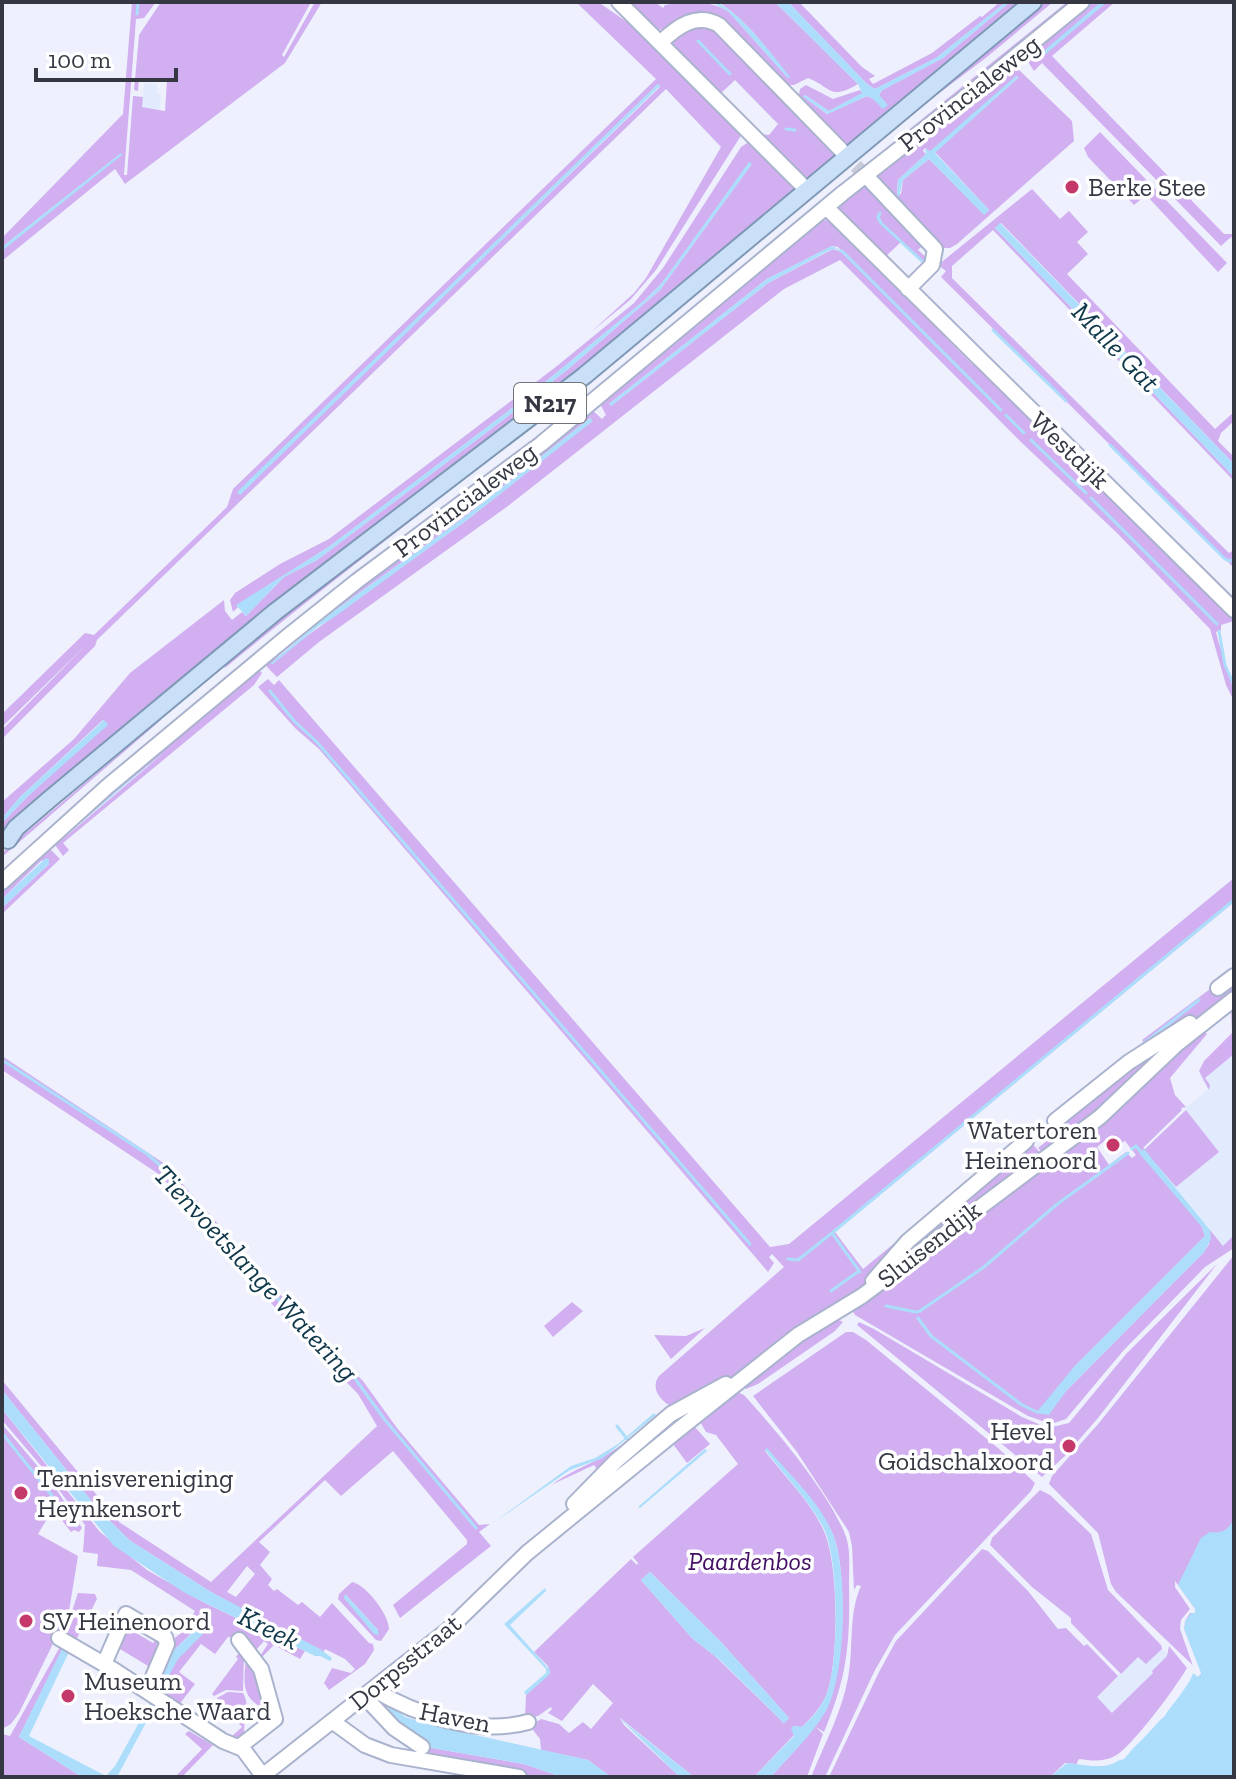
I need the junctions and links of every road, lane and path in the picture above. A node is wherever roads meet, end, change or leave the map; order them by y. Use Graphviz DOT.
graph roads {
  1 [pos="619,2"];
  2 [pos="1033,2"];
  3 [pos="1082,2"];
  4 [pos="661,42"];
  5 [pos="841,150"];
  6 [pos="870,180"];
  7 [pos="807,190"];
  8 [pos="826,207"];
  9 [pos="908,289"];
  10 [pos="1234,610"];
  11 [pos="5,842"];
  12 [pos="2,882"];
  13 [pos="1234,976"];
  14 [pos="1218,988"];
  15 [pos="1234,999"];
  16 [pos="1214,1015"];
  17 [pos="1055,1121"];
  18 [pos="1026,1141"];
  19 [pos="868,1292"];
  20 [pos="737,1382"];
  21 [pos="692,1418"];
  22 [pos="542,1540"];
  23 [pos="59,1638"];
  24 [pos="239,1640"];
  25 [pos="104,1664"];
  26 [pos="147,1691"];
  27 [pos="374,1697"];
  28 [pos="332,1721"];
  29 [pos="528,1722"];
  30 [pos="239,1747"];
  31 [pos="420,1754"];
  32 [pos="281,1771"];
  33 [pos="262,1776"];
  34 [pos="475,1777"];
  35 [pos="519,1777"];
  1 -- 4 [label="street"];
  2 -- 7 [label="main road, Provincialeweg / N217"];
  3 -- 8 [label="street, Provincialeweg"];
  4 -- 5 [label="street"];
  4 -- 7 [label="street"];
  6 -- 9 [label="street"];
  7 -- 11 [label="main road, Provincialeweg / N217"];
  8 -- 9 [label="street, Westdijk"];
  8 -- 12 [label="street, Provincialeweg"];
  9 -- 10 [label="street, Westdijk"];
  13 -- 14 [label="street"];
  15 -- 16 [label="street, Sluisendijk"];
  16 -- 17 [label="street, Sluisendijk"];
  16 -- 19 [label="street, Sluisendijk"];
  18 -- 19 [label="street, Sluisendijk"];
  19 -- 20 [label="street, Sluisendijk"];
  20 -- 21 [label="street, Sluisendijk"];
  20 -- 22 [label="street, Dorpsstraat"];
  21 -- 22 [label="street, Dorpsstraat"];
  22 -- 27 [label="street, Dorpsstraat"];
  23 -- 25 [label="street"];
  24 -- 30 [label="street"];
  25 -- 26 [label="street"];
  25 -- 26 [label="street"];
  26 -- 30 [label="street"];
  27 -- 28 [label="street, Dorpsstraat"];
  27 -- 29 [label="street, Haven"];
  27 -- 31 [label="street, Haven"];
  28 -- 31 [label="street"];
  28 -- 32 [label="street, Dorpsstraat"];
  30 -- 33 [label="street"];
  31 -- 34 [label="street"];
  31 -- 35 [label="street"];
  32 -- 33 [label="street, Dorpsstraat"];
}
